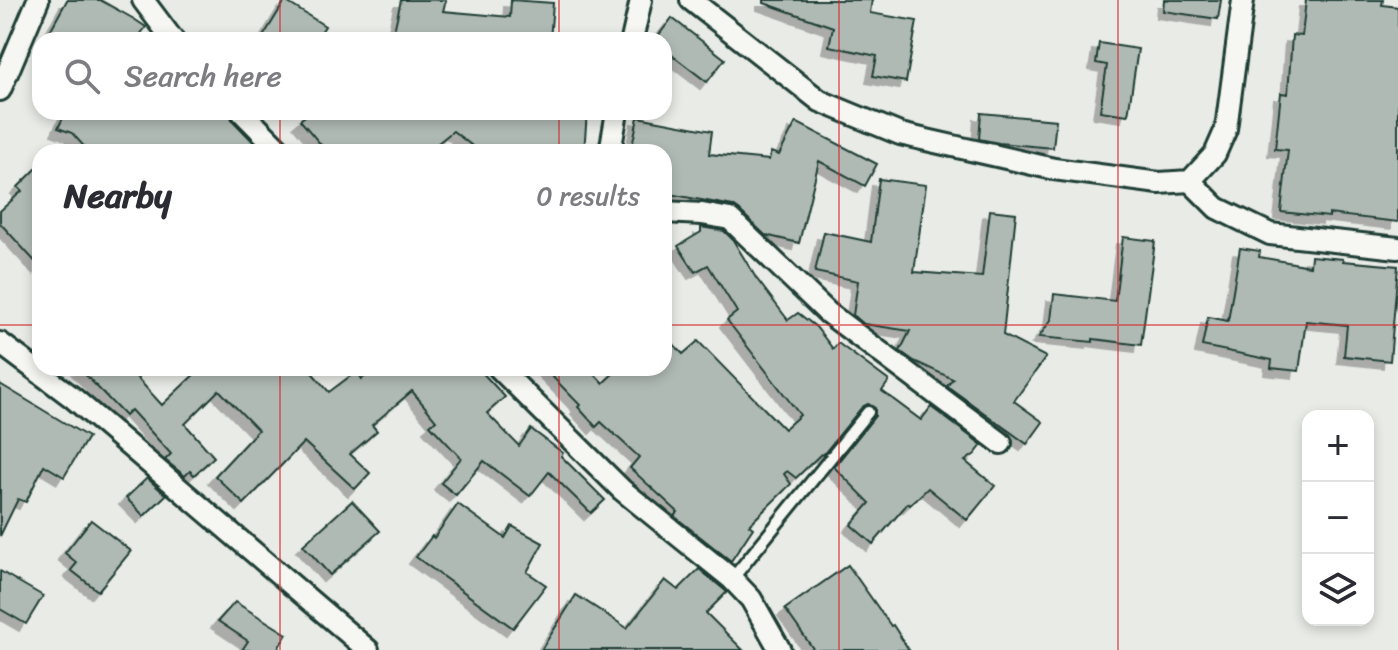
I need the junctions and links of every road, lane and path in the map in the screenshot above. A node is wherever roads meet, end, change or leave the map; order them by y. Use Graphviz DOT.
graph roads {
  1 [pos="38,0"];
  2 [pos="143,0"];
  3 [pos="641,0"];
  4 [pos="691,0"];
  5 [pos="1243,0"];
  6 [pos="167,32"];
  7 [pos="634,32"];
  8 [pos="0,90"];
  9 [pos="250,120"];
  10 [pos="616,120"];
  11 [pos="274,144"];
  12 [pos="611,144"];
  13 [pos="1190,181"];
  14 [pos="672,212"];
  15 [pos="1398,248"];
  16 [pos="0,343"];
  17 [pos="32,367"];
  18 [pos="44,376"];
  19 [pos="507,376"];
  20 [pos="868,412"];
  21 [pos="1001,443"];
  22 [pos="732,579"];
  23 [pos="368,650"];
  24 [pos="780,650"];
  1 -- 8 [label="street"];
  2 -- 6 [label="street"];
  3 -- 7 [label="street"];
  4 -- 13 [label="street"];
  5 -- 13 [label="street"];
  9 -- 11 [label="street"];
  10 -- 12 [label="street"];
  13 -- 15 [label="street"];
  14 -- 21 [label="street"];
  16 -- 17 [label="street"];
  18 -- 23 [label="street"];
  19 -- 22 [label="street"];
  20 -- 22 [label="lane"];
  22 -- 24 [label="street"];
}
